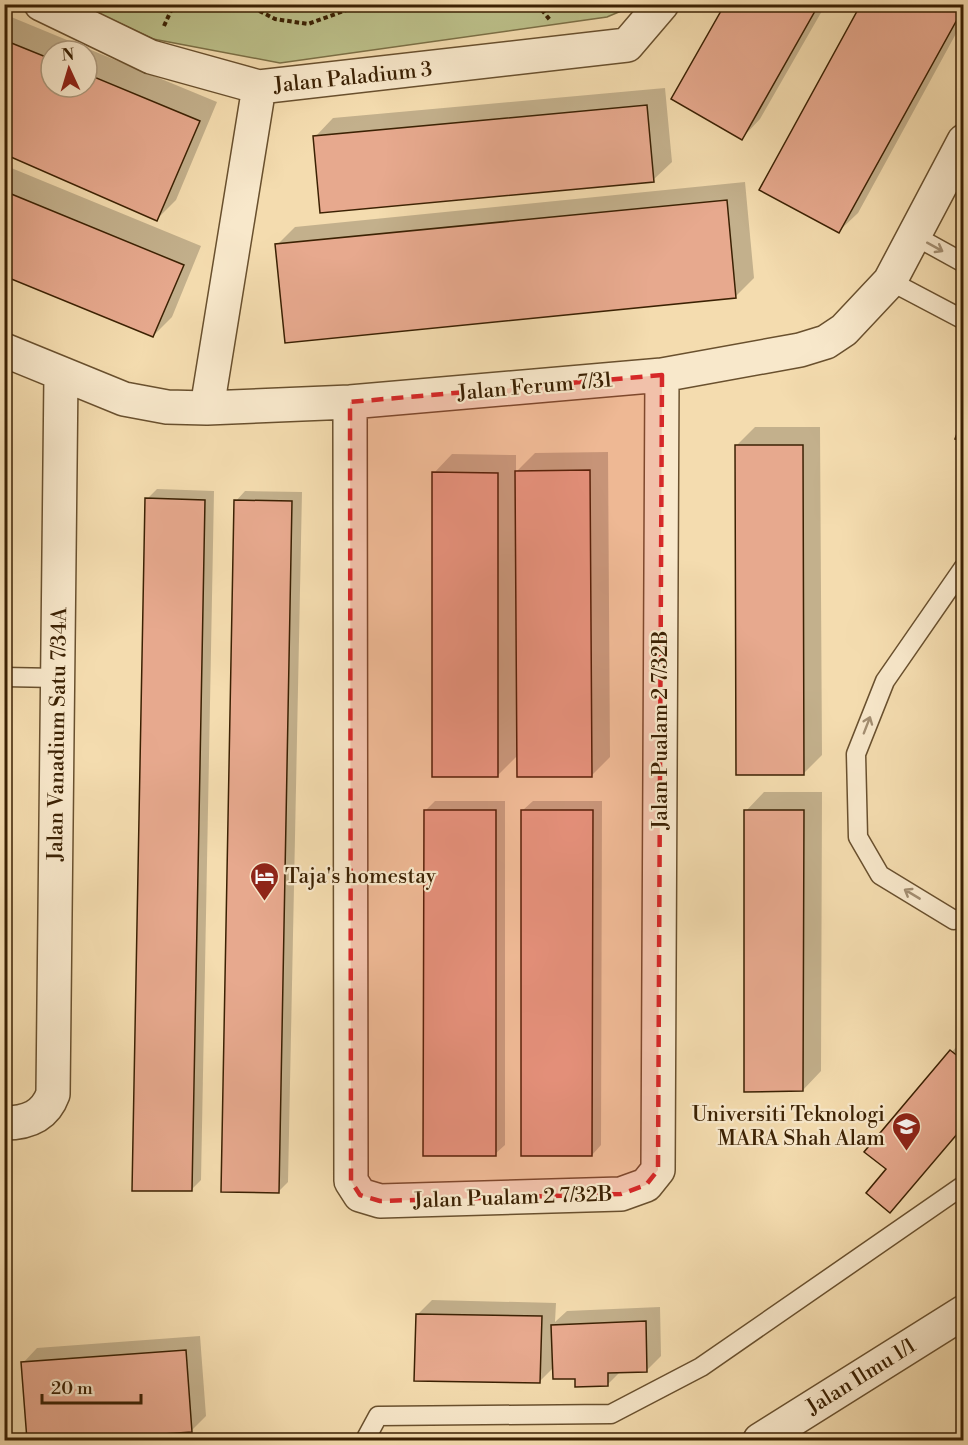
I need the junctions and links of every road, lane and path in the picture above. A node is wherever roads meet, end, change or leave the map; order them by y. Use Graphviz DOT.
graph roads {
  1 [pos="41,4"];
  2 [pos="246,4"];
  3 [pos="363,4"];
  4 [pos="662,4"];
  5 [pos="259,87"];
  6 [pos="963,141"];
  7 [pos="913,235"];
  8 [pos="963,263"];
  9 [pos="890,281"];
  10 [pos="963,320"];
  11 [pos="4,350"];
  12 [pos="61,375"];
  13 [pos="662,375"];
  14 [pos="350,402"];
  15 [pos="207,408"];
  16 [pos="963,567"];
  17 [pos="4,677"];
  18 [pos="58,678"];
  19 [pos="963,917"];
  20 [pos="4,1123"];
  21 [pos="963,1185"];
  22 [pos="961,1318"];
  23 [pos="365,1440"];
  24 [pos="760,1440"];
  1 -- 5 [label="street, Jalan Paladium 3"];
  2 -- 3 [label="path"];
  4 -- 5 [label="street, Jalan Paladium 3"];
  5 -- 15 [label="street"];
  6 -- 7 [label="street, Jalan Ferum 7/31"];
  7 -- 8 [label="lane, one-way"];
  7 -- 9 [label="street, Jalan Ferum 7/31"];
  9 -- 10 [label="lane"];
  9 -- 13 [label="street, Jalan Ferum 7/31"];
  11 -- 12 [label="street, Jalan Ferum 7/31"];
  12 -- 15 [label="street, Jalan Ferum 7/31"];
  12 -- 18 [label="street, Jalan Vanadium Satu 7/34A"];
  13 -- 14 [label="street, Jalan Ferum 7/31"];
  13 -- 14 [label="street, Jalan Pualam 2 7/32B"];
  14 -- 15 [label="street, Jalan Ferum 7/31"];
  19 -- 16 [label="lane, one-way"];
  17 -- 18 [label="lane"];
  18 -- 20 [label="street, Jalan Vanadium Satu 7/34A"];
  21 -- 23 [label="lane"];
  22 -- 24 [label="street, Jalan Ilmu 1/1"];
}
